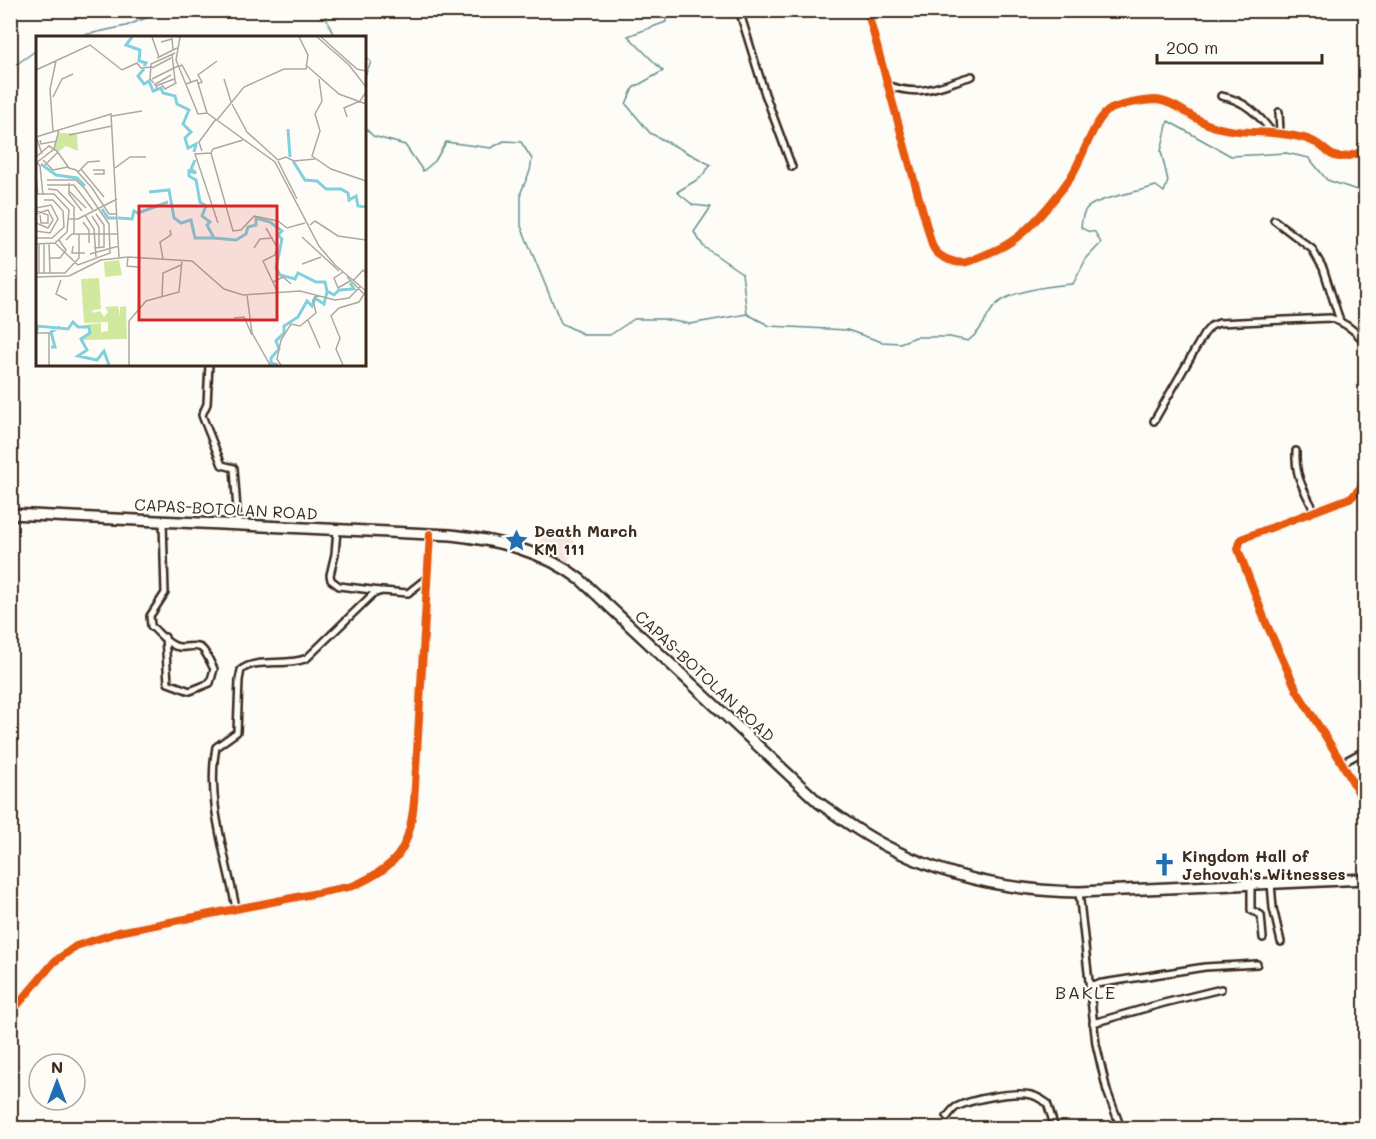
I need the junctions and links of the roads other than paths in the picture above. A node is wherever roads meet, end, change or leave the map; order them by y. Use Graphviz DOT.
graph roads {
  1 [pos="739,10"];
  2 [pos="867,10"];
  3 [pos="972,76"];
  4 [pos="886,85"];
  5 [pos="1221,96"];
  6 [pos="1279,112"];
  7 [pos="1272,132"];
  8 [pos="1280,132"];
  9 [pos="1365,150"];
  10 [pos="792,166"];
  11 [pos="1274,220"];
  12 [pos="1340,321"];
  13 [pos="1365,344"];
  14 [pos="209,366"];
  15 [pos="1154,421"];
  16 [pos="1296,451"];
  17 [pos="1365,456"];
  18 [pos="1314,510"];
  19 [pos="10,514"];
  20 [pos="163,522"];
  21 [pos="238,525"];
  22 [pos="337,530"];
  23 [pos="430,534"];
  24 [pos="427,578"];
  25 [pos="382,591"];
  26 [pos="165,637"];
  27 [pos="1365,750"];
  28 [pos="1342,762"];
  29 [pos="1363,795"];
  30 [pos="1365,806"];
  31 [pos="1365,879"];
  32 [pos="1251,884"];
  33 [pos="1270,884"];
  34 [pos="1079,892"];
  35 [pos="236,908"];
  36 [pos="1263,938"];
  37 [pos="1281,942"];
  38 [pos="1257,964"];
  39 [pos="1090,985"];
  40 [pos="1221,990"];
  41 [pos="10,1014"];
  42 [pos="1093,1023"];
  43 [pos="947,1118"];
  44 [pos="1055,1128"];
  45 [pos="1121,1128"];
  1 -- 10 [label="street"];
  2 -- 4 [label="street"];
  3 -- 4 [label="street"];
  4 -- 7 [label="street"];
  5 -- 7 [label="street"];
  6 -- 8 [label="street"];
  7 -- 8 [label="street"];
  8 -- 9 [label="street"];
  11 -- 12 [label="street"];
  12 -- 13 [label="street"];
  12 -- 15 [label="street"];
  14 -- 21 [label="street"];
  16 -- 18 [label="street"];
  17 -- 18 [label="street"];
  18 -- 28 [label="street"];
  19 -- 20 [label="main road, CAPAS-BOTOLAN ROAD"];
  20 -- 21 [label="main road, CAPAS-BOTOLAN ROAD"];
  20 -- 26 [label="street"];
  21 -- 22 [label="main road, CAPAS-BOTOLAN ROAD"];
  22 -- 23 [label="main road, CAPAS-BOTOLAN ROAD"];
  22 -- 25 [label="street"];
  23 -- 24 [label="street"];
  23 -- 34 [label="main road, CAPAS-BOTOLAN ROAD"];
  24 -- 25 [label="street"];
  24 -- 35 [label="street"];
  25 -- 35 [label="street"];
  26 -- 26 [label="street"];
  27 -- 28 [label="street"];
  28 -- 29 [label="street"];
  29 -- 30 [label="street"];
  31 -- 33 [label="main road, CAPAS-BOTOLAN ROAD"];
  32 -- 33 [label="main road, CAPAS-BOTOLAN ROAD"];
  32 -- 34 [label="main road, CAPAS-BOTOLAN ROAD"];
  32 -- 36 [label="street"];
  33 -- 37 [label="street"];
  34 -- 39 [label="street"];
  35 -- 41 [label="street"];
  38 -- 39 [label="street"];
  39 -- 42 [label="street"];
  40 -- 42 [label="street"];
  42 -- 45 [label="street"];
  43 -- 44 [label="street"];
}
